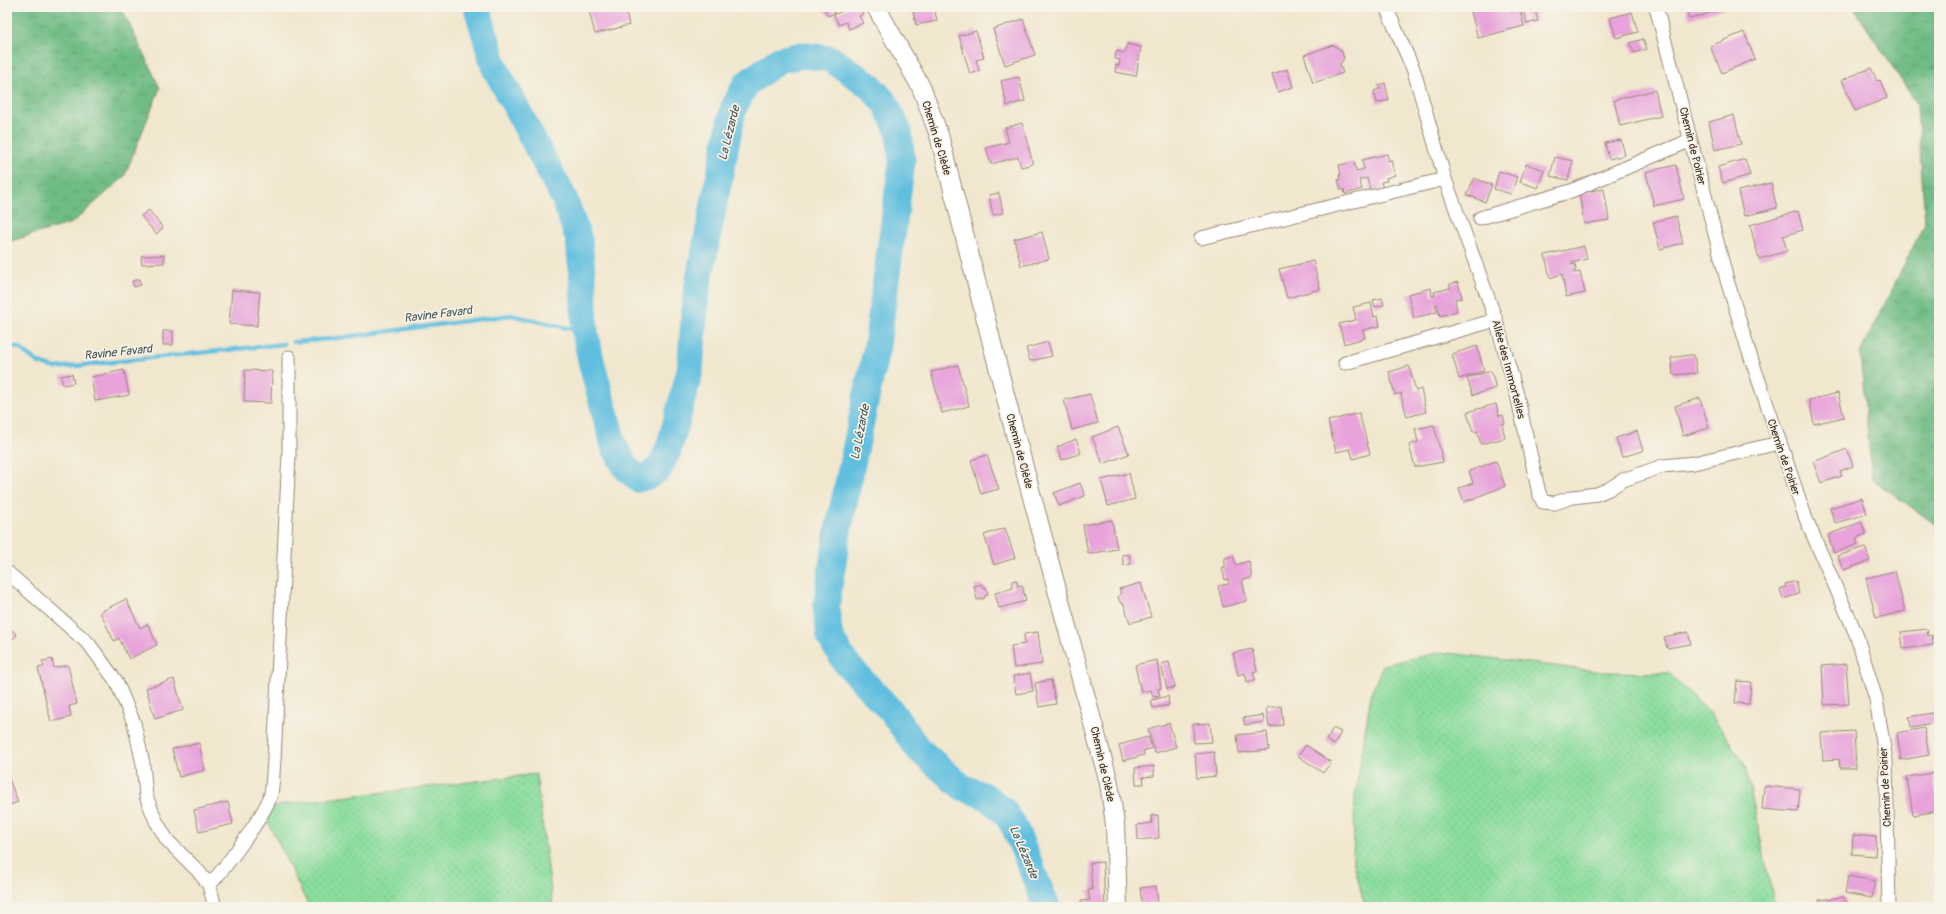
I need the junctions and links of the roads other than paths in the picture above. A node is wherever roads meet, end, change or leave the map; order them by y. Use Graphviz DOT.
graph roads {
  1 [pos="876,7"];
  2 [pos="1386,7"];
  3 [pos="1656,7"];
  4 [pos="1691,140"];
  5 [pos="1445,179"];
  6 [pos="1480,218"];
  7 [pos="1201,238"];
  8 [pos="1496,320"];
  9 [pos="289,357"];
  10 [pos="1345,363"];
  11 [pos="1779,443"];
  12 [pos="7,572"];
  13 [pos="209,885"];
  14 [pos="216,907"];
  15 [pos="1118,907"];
  16 [pos="1889,907"];
  1 -- 15 [label="main road, Chemin de Clède"];
  2 -- 5 [label="street, Allée des Immortelles"];
  3 -- 4 [label="street, Chemin de Poirier"];
  4 -- 6 [label="street"];
  4 -- 11 [label="street, Chemin de Poirier"];
  5 -- 7 [label="street"];
  5 -- 8 [label="street, Allée des Immortelles"];
  8 -- 10 [label="street"];
  8 -- 11 [label="street, Allée des Immortelles"];
  9 -- 13 [label="street"];
  11 -- 16 [label="street, Chemin de Poirier"];
  12 -- 13 [label="street"];
  13 -- 14 [label="street"];
}
